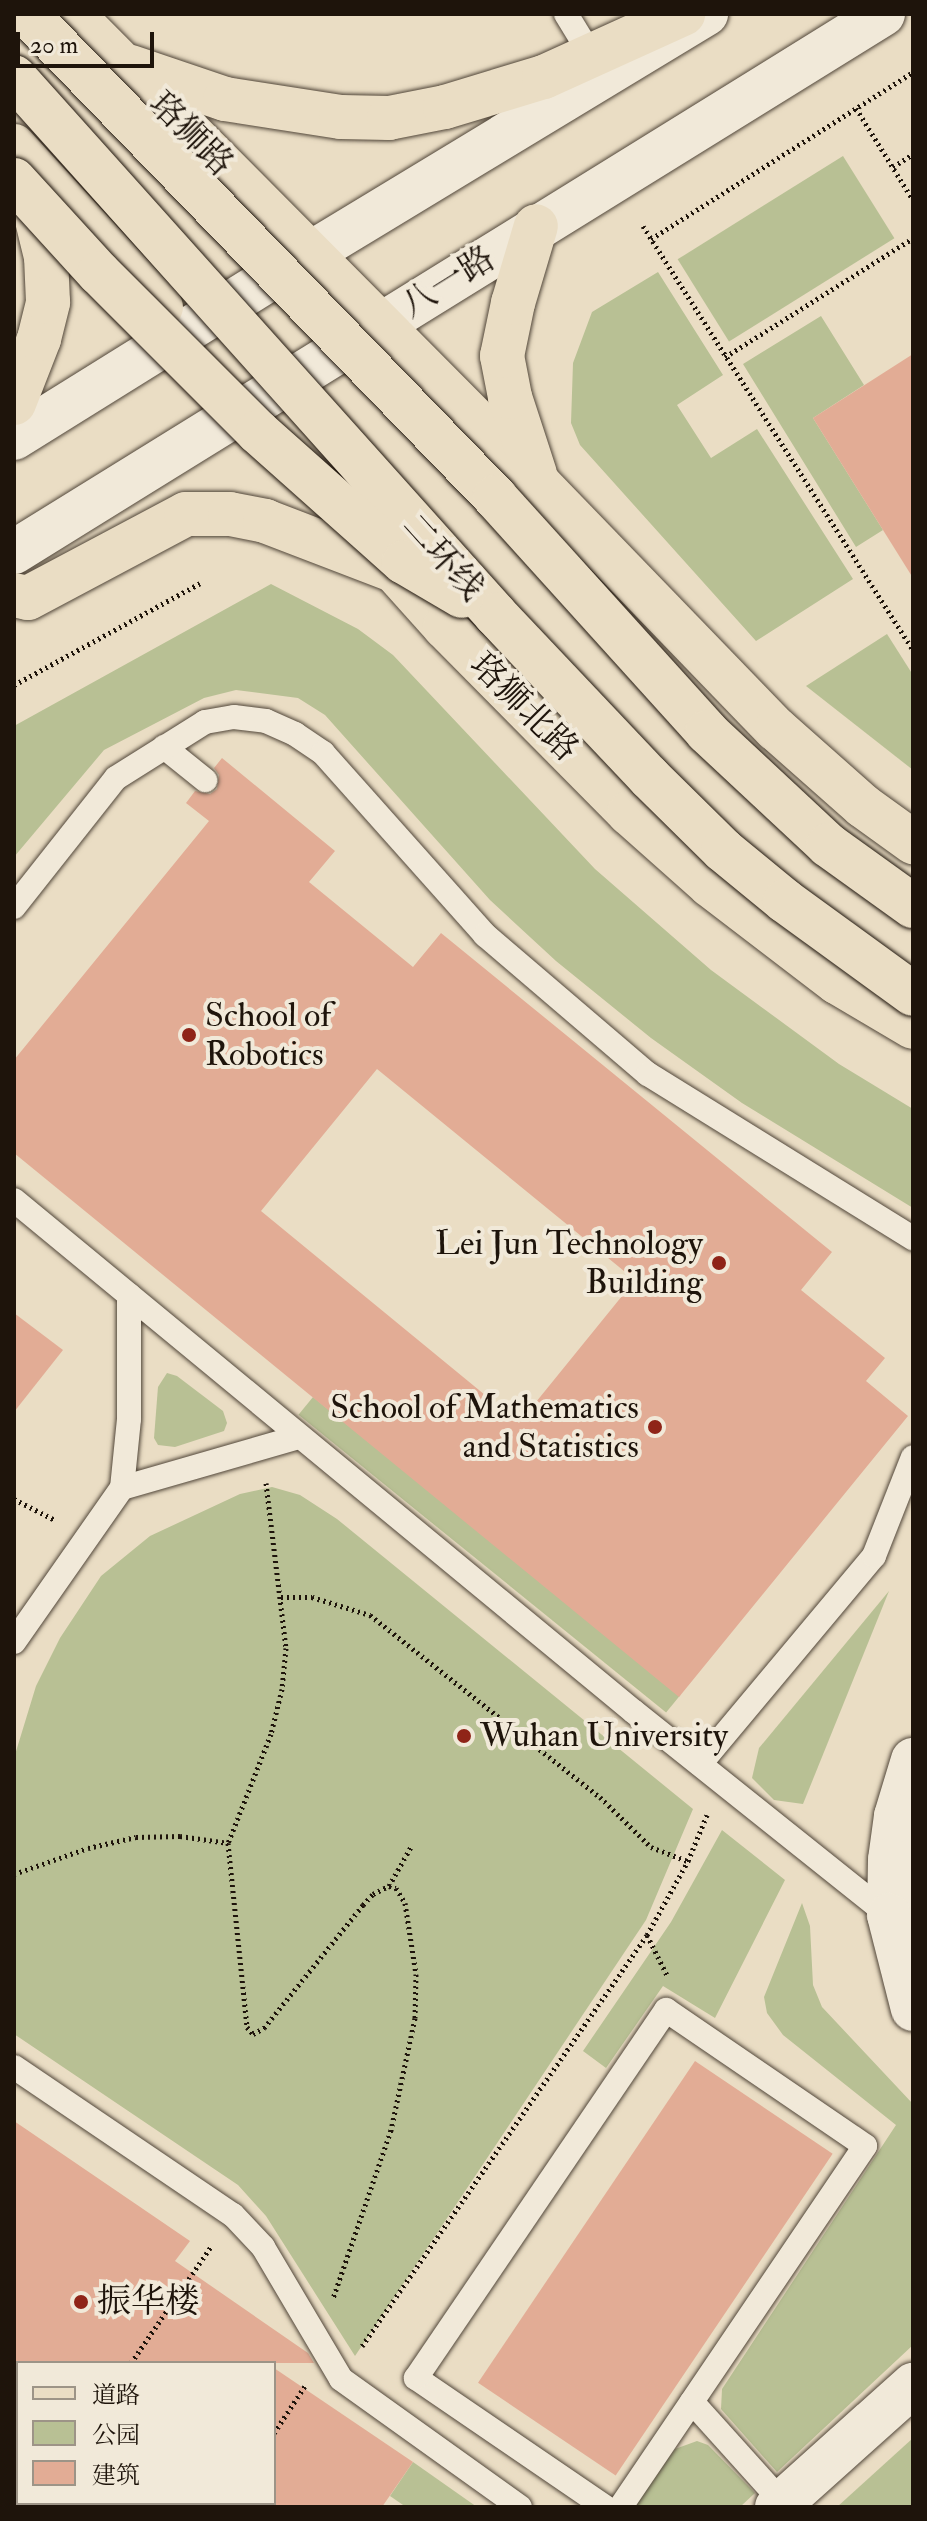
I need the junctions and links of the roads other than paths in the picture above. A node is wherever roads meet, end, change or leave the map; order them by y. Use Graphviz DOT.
graph roads {
  1 [pos="27,14"];
  2 [pos="72,14"];
  3 [pos="566,14"];
  4 [pos="683,14"];
  5 [pos="706,14"];
  6 [pos="883,14"];
  7 [pos="591,55"];
  8 [pos="119,63"];
  9 [pos="14,77"];
  10 [pos="16,160"];
  11 [pos="536,226"];
  12 [pos="311,253"];
  13 [pos="381,324"];
  14 [pos="183,332"];
  15 [pos="14,403"];
  16 [pos="250,408"];
  17 [pos="14,438"];
  18 [pos="539,484"];
  19 [pos="14,552"];
  20 [pos="395,571"];
  21 [pos="14,595"];
  22 [pos="496,615"];
  23 [pos="164,747"];
  24 [pos="205,780"];
  25 [pos="913,842"];
  26 [pos="913,906"];
  27 [pos="14,907"];
  28 [pos="913,994"];
  29 [pos="913,1027"];
  30 [pos="14,1200"];
  31 [pos="913,1238"];
  32 [pos="129,1295"];
  33 [pos="299,1437"];
  34 [pos="913,1457"];
  35 [pos="122,1488"];
  36 [pos="14,1642"];
  37 [pos="913,1760"];
  38 [pos="700,1764"];
  39 [pos="889,1915"];
  40 [pos="913,2009"];
  41 [pos="14,2067"];
  42 [pos="913,2385"];
  43 [pos="692,2402"];
  44 [pos="780,2505"];
  45 [pos="520,2507"];
  46 [pos="605,2507"];
  47 [pos="621,2507"];
  1 -- 26 [label="main road, bridge"];
  2 -- 8 [label="main road, 珞狮路"];
  3 -- 7 [label="lane"];
  4 -- 7 [label="main road"];
  5 -- 12 [label="main road"];
  6 -- 11 [label="main road, 八一路"];
  7 -- 8 [label="main road"];
  8 -- 12 [label="main road, 珞狮路"];
  9 -- 22 [label="main road, 二环线, bridge"];
  10 -- 14 [label="main road"];
  10 -- 15 [label="main road"];
  10 -- 22 [label="main road, bridge"];
  11 -- 13 [label="main road, 八一路"];
  11 -- 18 [label="main road"];
  12 -- 13 [label="main road"];
  12 -- 14 [label="main road"];
  13 -- 16 [label="main road, 八一路"];
  13 -- 18 [label="main road"];
  14 -- 16 [label="main road, 珞狮北路"];
  14 -- 17 [label="main road"];
  16 -- 19 [label="main road, 八一路"];
  16 -- 20 [label="main road, 珞狮北路"];
  18 -- 25 [label="main road"];
  20 -- 21 [label="main road"];
  20 -- 29 [label="main road, 珞狮北路"];
  22 -- 28 [label="main road, 二环线, bridge"];
  23 -- 24 [label="lane"];
  23 -- 27 [label="lane"];
  23 -- 31 [label="lane"];
  30 -- 32 [label="lane"];
  32 -- 33 [label="lane"];
  32 -- 35 [label="lane"];
  33 -- 35 [label="lane"];
  33 -- 38 [label="lane"];
  34 -- 38 [label="lane"];
  35 -- 36 [label="lane"];
  37 -- 39 [label="main road"];
  38 -- 39 [label="lane"];
  39 -- 40 [label="main road"];
  41 -- 45 [label="lane"];
  42 -- 44 [label="main road"];
  43 -- 44 [label="lane"];
  43 -- 46 [label="lane"];
  43 -- 47 [label="lane"];
}
